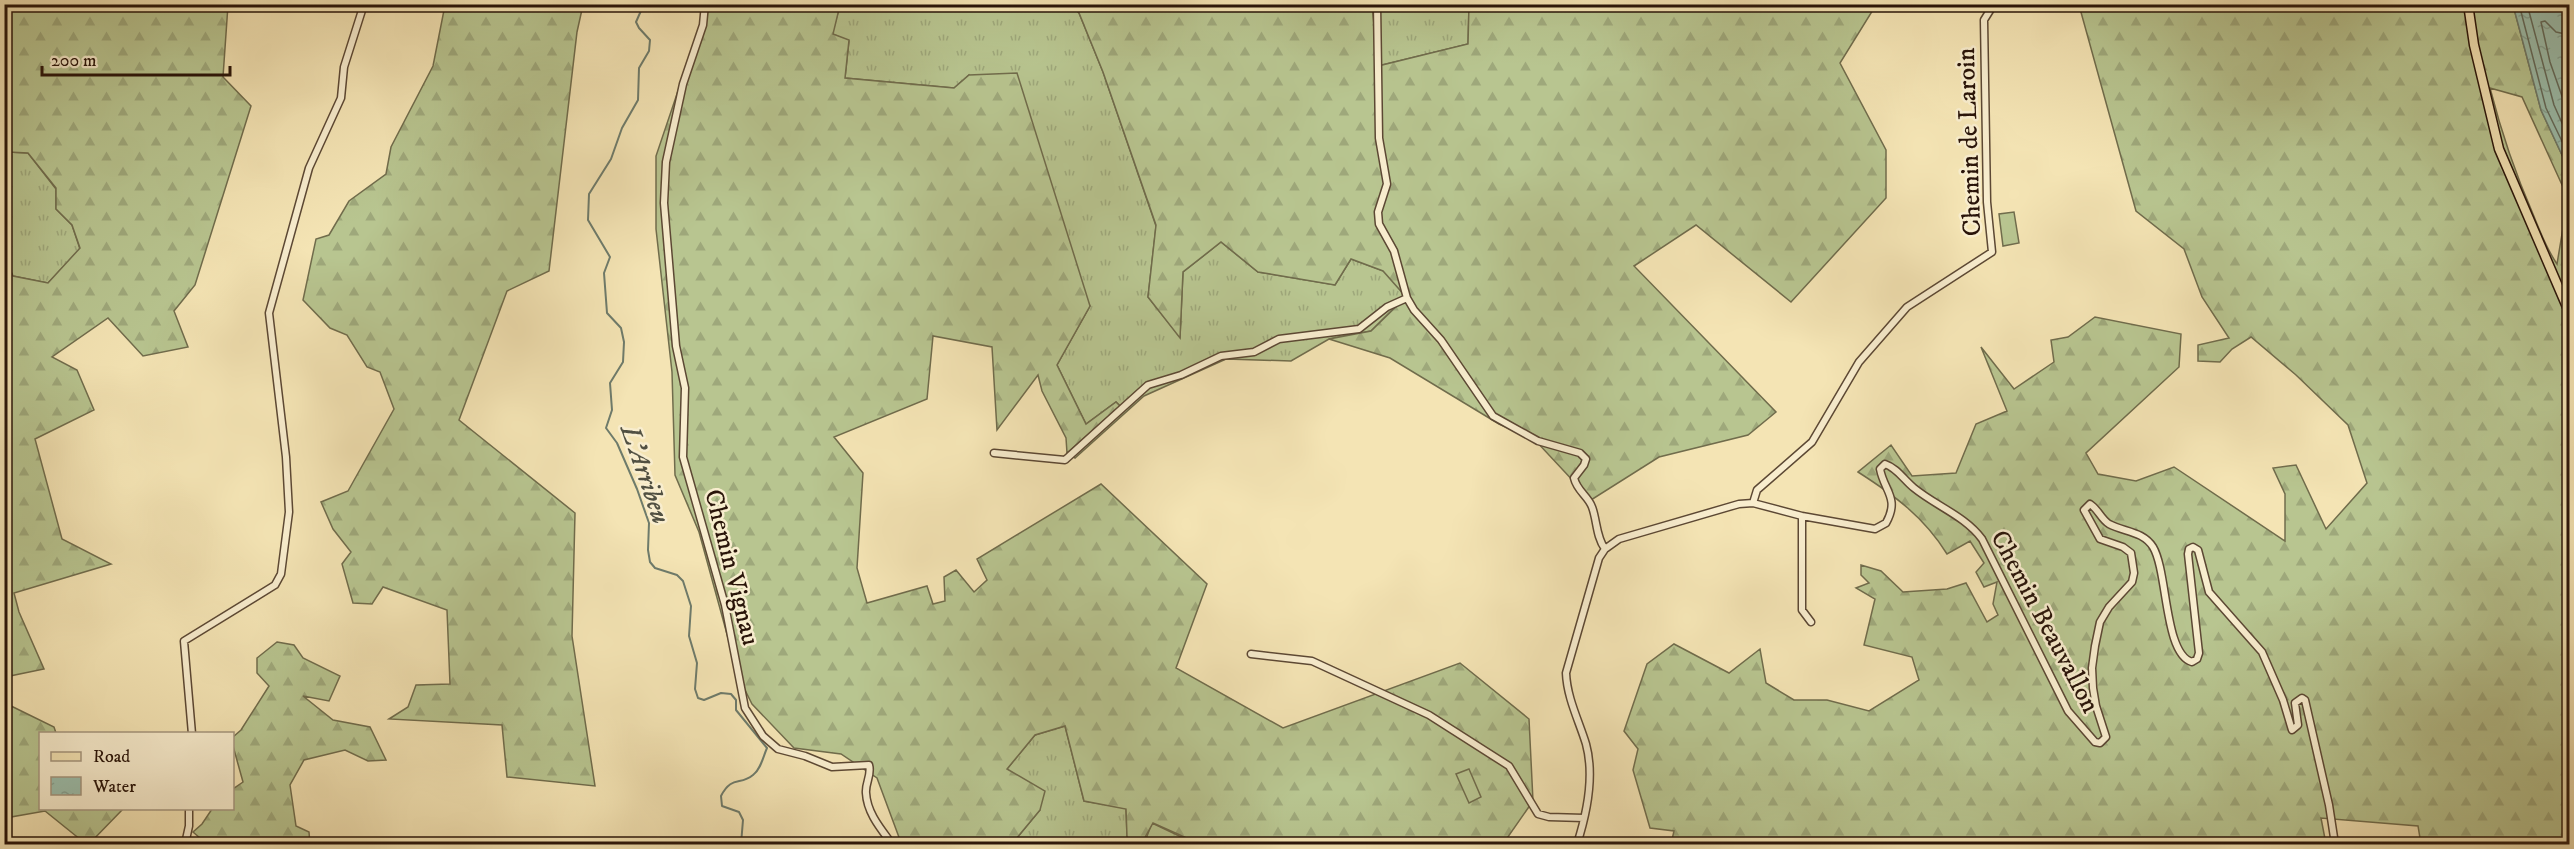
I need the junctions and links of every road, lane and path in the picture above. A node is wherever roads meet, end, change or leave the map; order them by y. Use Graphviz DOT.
graph roads {
  1 [pos="364,4"];
  2 [pos="705,4"];
  3 [pos="1377,4"];
  4 [pos="1994,4"];
  5 [pos="2468,4"];
  6 [pos="1407,298"];
  7 [pos="2570,315"];
  8 [pos="994,453"];
  9 [pos="1753,503"];
  10 [pos="1802,516"];
  11 [pos="1605,549"];
  12 [pos="1811,622"];
  13 [pos="1251,654"];
  14 [pos="192,732"];
  15 [pos="189,810"];
  16 [pos="1584,818"];
  17 [pos="185,844"];
  18 [pos="892,844"];
  19 [pos="1577,844"];
  20 [pos="2335,844"];
  1 -- 14 [label="street"];
  2 -- 18 [label="street, Chemin Vignau"];
  3 -- 6 [label="street"];
  4 -- 9 [label="street, Chemin de Laroin"];
  5 -- 7 [label="main road"];
  6 -- 8 [label="street"];
  6 -- 11 [label="street"];
  9 -- 10 [label="street, Chemin Beauvallon"];
  9 -- 11 [label="street"];
  10 -- 12 [label="street"];
  10 -- 20 [label="street, Chemin Beauvallon"];
  11 -- 16 [label="street"];
  13 -- 16 [label="street"];
  15 -- 17 [label="street"];
  16 -- 19 [label="street"];
}
